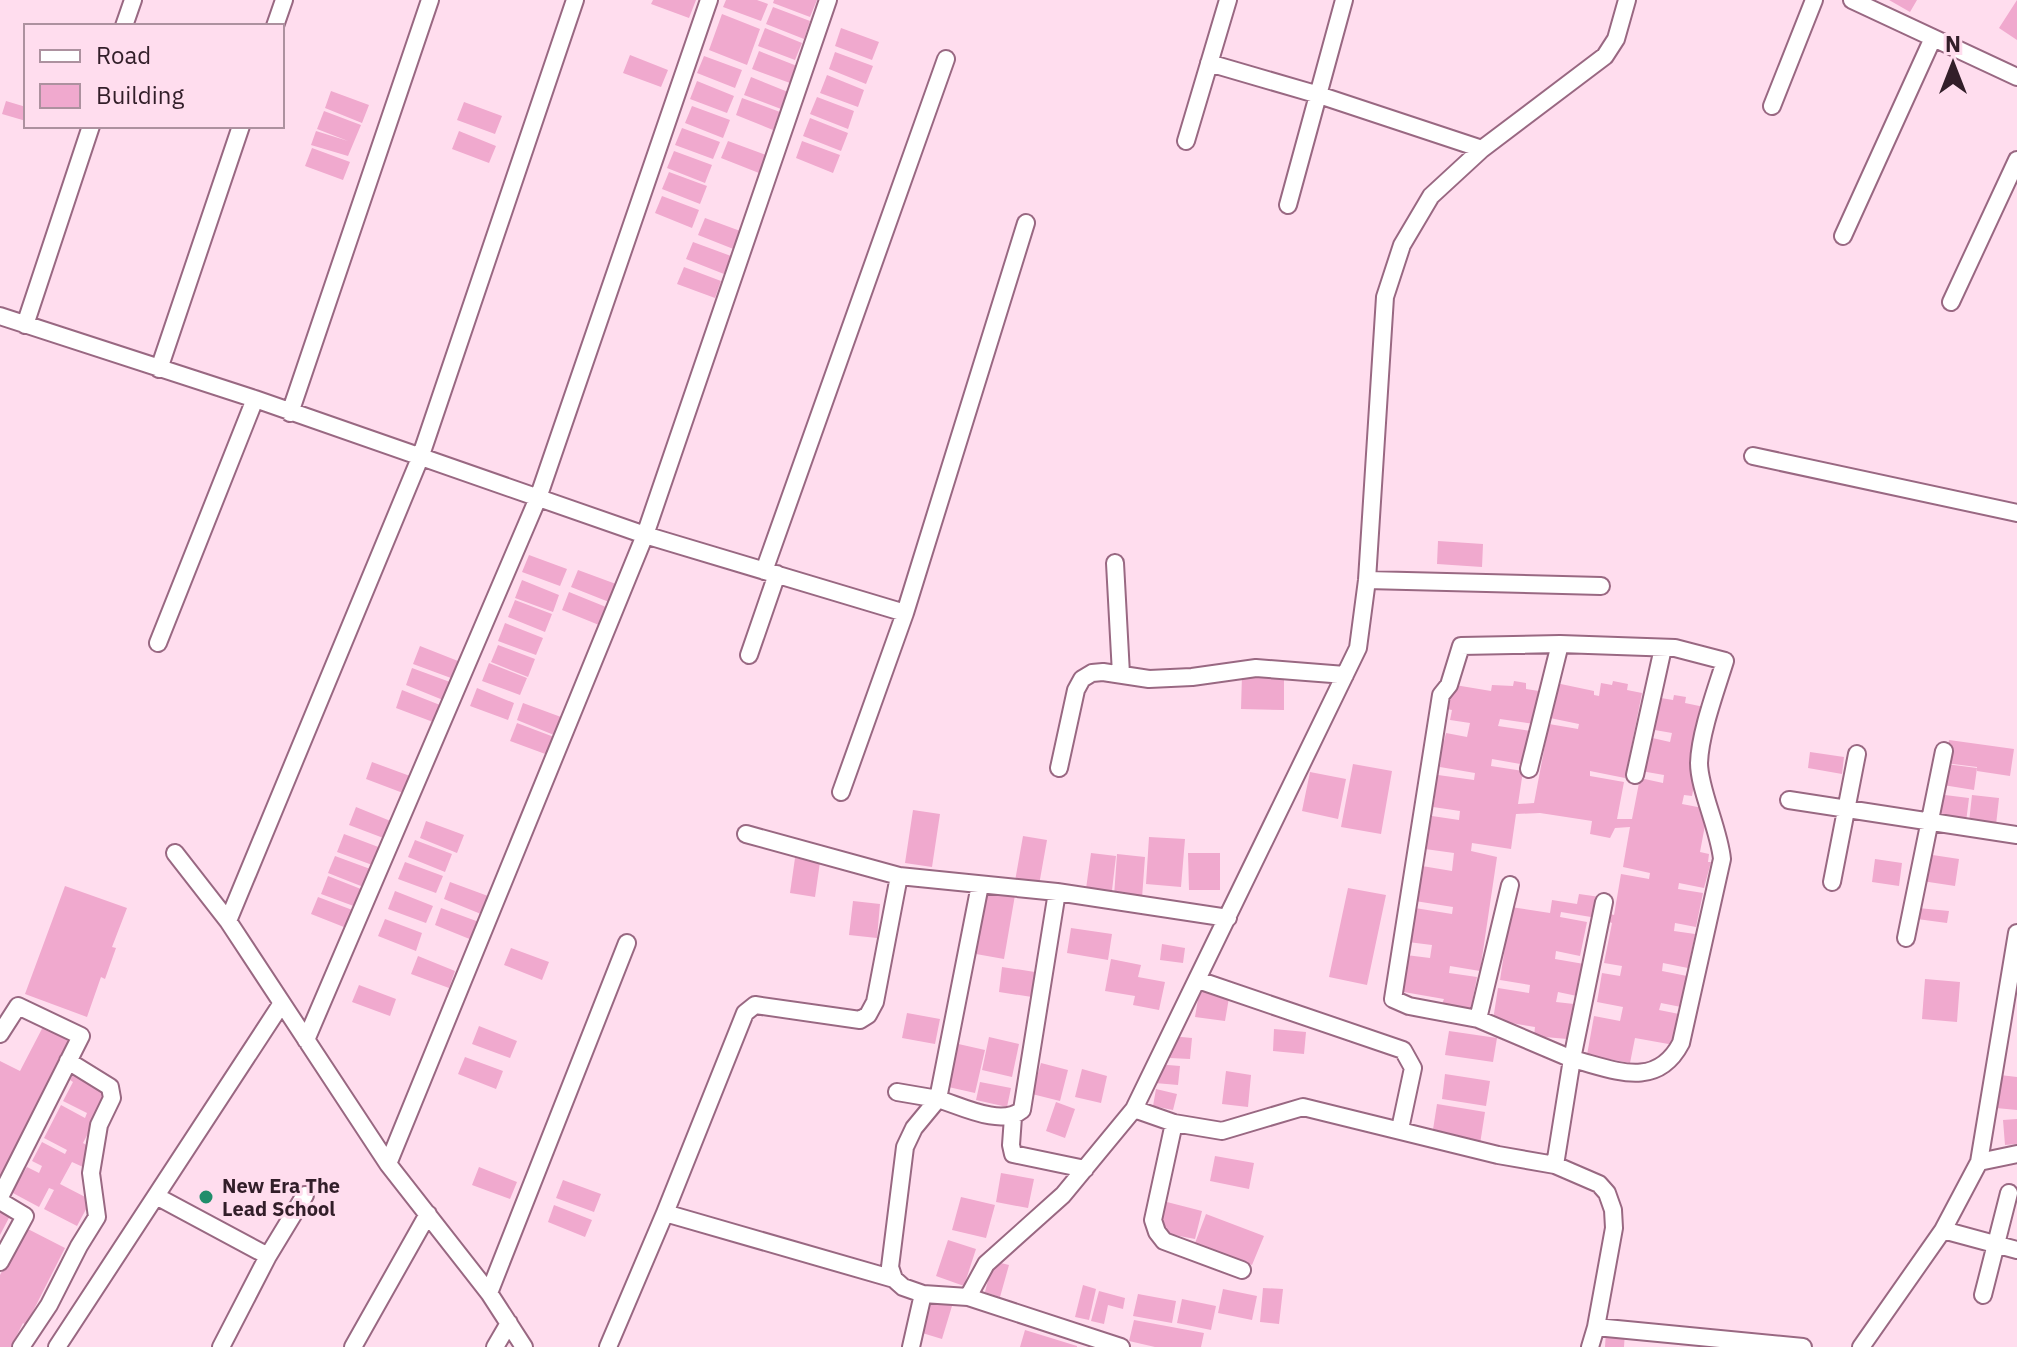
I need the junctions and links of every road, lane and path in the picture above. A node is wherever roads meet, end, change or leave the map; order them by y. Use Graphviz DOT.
graph roads {
  1 [pos="133,0"];
  2 [pos="284,0"];
  3 [pos="430,0"];
  4 [pos="575,0"];
  5 [pos="709,0"];
  6 [pos="828,0"];
  7 [pos="1228,0"];
  8 [pos="1344,0"];
  9 [pos="1627,0"];
  10 [pos="1814,0"];
  11 [pos="1852,0"];
  12 [pos="125,24"];
  13 [pos="276,24"];
  14 [pos="1933,38"];
  15 [pos="946,59"];
  16 [pos="1209,63"];
  17 [pos="2017,77"];
  18 [pos="1319,95"];
  19 [pos="1772,106"];
  20 [pos="90,128"];
  21 [pos="240,128"];
  22 [pos="1186,141"];
  23 [pos="1482,149"];
  24 [pos="2017,160"];
  25 [pos="1288,205"];
  26 [pos="1026,223"];
  27 [pos="1843,236"];
  28 [pos="1951,302"];
  29 [pos="0,316"];
  30 [pos="25,325"];
  31 [pos="159,369"];
  32 [pos="255,399"];
  33 [pos="290,413"];
  34 [pos="1753,456"];
  35 [pos="420,458"];
  36 [pos="538,498"];
  37 [pos="2017,513"];
  38 [pos="645,535"];
  39 [pos="1115,563"];
  40 [pos="770,573"];
  41 [pos="1367,580"];
  42 [pos="1601,586"];
  43 [pos="905,613"];
  44 [pos="158,643"];
  45 [pos="1560,644"];
  46 [pos="1663,648"];
  47 [pos="749,655"];
  48 [pos="1121,674"];
  49 [pos="1345,675"];
  50 [pos="1944,751"];
  51 [pos="1857,754"];
  52 [pos="1059,768"];
  53 [pos="1529,769"];
  54 [pos="1635,775"];
  55 [pos="841,792"];
  56 [pos="1789,800"];
  57 [pos="1846,808"];
  58 [pos="1931,822"];
  59 [pos="746,834"];
  60 [pos="2017,835"];
  61 [pos="175,853"];
  62 [pos="899,876"];
  63 [pos="1832,882"];
  64 [pos="980,885"];
  65 [pos="1510,885"];
  66 [pos="1057,892"];
  67 [pos="1604,902"];
  68 [pos="1228,918"];
  69 [pos="228,921"];
  70 [pos="2017,933"];
  71 [pos="1906,938"];
  72 [pos="627,943"];
  73 [pos="1198,980"];
  74 [pos="282,1003"];
  75 [pos="1478,1019"];
  76 [pos="0,1034"];
  77 [pos="306,1040"];
  78 [pos="1572,1059"];
  79 [pos="68,1061"];
  80 [pos="897,1092"];
  81 [pos="938,1099"];
  82 [pos="1134,1109"];
  83 [pos="1013,1117"];
  84 [pos="1174,1123"];
  85 [pos="1400,1129"];
  86 [pos="2017,1154"];
  87 [pos="1979,1162"];
  88 [pos="388,1164"];
  89 [pos="1555,1165"];
  90 [pos="1085,1169"];
  91 [pos="2009,1193"];
  92 [pos="305,1195"];
  93 [pos="156,1196"];
  94 [pos="0,1199"];
  95 [pos="665,1213"];
  96 [pos="428,1214"];
  97 [pos="1943,1230"];
  98 [pos="1996,1245"];
  99 [pos="2017,1250"];
  100 [pos="268,1256"];
  101 [pos="0,1262"];
  102 [pos="1242,1270"];
  103 [pos="894,1279"];
  104 [pos="489,1293"];
  105 [pos="923,1294"];
  106 [pos="1983,1295"];
  107 [pos="968,1297"];
  108 [pos="509,1323"];
  109 [pos="1596,1327"];
  110 [pos="1736,1344"];
  111 [pos="21,1347"];
  112 [pos="57,1347"];
  113 [pos="221,1347"];
  114 [pos="353,1347"];
  115 [pos="495,1347"];
  116 [pos="524,1347"];
  117 [pos="608,1347"];
  118 [pos="911,1347"];
  119 [pos="1121,1347"];
  120 [pos="1590,1347"];
  121 [pos="1803,1347"];
  122 [pos="1861,1347"];
  1 -- 12 [label="street"];
  2 -- 13 [label="street"];
  3 -- 33 [label="street"];
  4 -- 35 [label="street"];
  5 -- 36 [label="street"];
  6 -- 38 [label="street"];
  7 -- 16 [label="street"];
  8 -- 18 [label="street"];
  9 -- 23 [label="street"];
  10 -- 19 [label="street"];
  11 -- 14 [label="street"];
  14 -- 17 [label="street"];
  14 -- 27 [label="street"];
  15 -- 40 [label="street"];
  16 -- 18 [label="street"];
  16 -- 22 [label="street"];
  18 -- 23 [label="street"];
  18 -- 25 [label="street"];
  20 -- 30 [label="street"];
  21 -- 31 [label="street"];
  23 -- 41 [label="street"];
  24 -- 28 [label="street"];
  26 -- 43 [label="street"];
  29 -- 30 [label="street"];
  30 -- 31 [label="street"];
  31 -- 32 [label="street"];
  32 -- 33 [label="street"];
  32 -- 44 [label="street"];
  33 -- 35 [label="street"];
  34 -- 37 [label="street"];
  35 -- 36 [label="street"];
  35 -- 69 [label="street"];
  36 -- 38 [label="street"];
  36 -- 77 [label="street"];
  38 -- 40 [label="street"];
  38 -- 88 [label="street"];
  39 -- 48 [label="street"];
  40 -- 43 [label="street"];
  40 -- 47 [label="street"];
  41 -- 42 [label="street"];
  41 -- 49 [label="street"];
  43 -- 55 [label="street"];
  45 -- 46 [label="street"];
  45 -- 53 [label="street"];
  45 -- 75 [label="street"];
  46 -- 54 [label="street"];
  46 -- 78 [label="street"];
  48 -- 49 [label="street"];
  48 -- 52 [label="street"];
  49 -- 68 [label="street"];
  50 -- 58 [label="street"];
  51 -- 57 [label="street"];
  56 -- 57 [label="street"];
  57 -- 58 [label="street"];
  57 -- 63 [label="street"];
  58 -- 60 [label="street"];
  58 -- 71 [label="street"];
  59 -- 62 [label="street"];
  61 -- 69 [label="street"];
  62 -- 64 [label="street"];
  62 -- 95 [label="street"];
  64 -- 66 [label="street"];
  64 -- 81 [label="street"];
  65 -- 75 [label="street"];
  66 -- 68 [label="street"];
  66 -- 83 [label="street"];
  67 -- 78 [label="street"];
  68 -- 73 [label="street"];
  69 -- 74 [label="street"];
  70 -- 87 [label="street"];
  72 -- 104 [label="street"];
  73 -- 82 [label="street"];
  73 -- 85 [label="street"];
  74 -- 77 [label="street"];
  74 -- 93 [label="street"];
  75 -- 78 [label="street"];
  76 -- 79 [label="street"];
  77 -- 88 [label="street"];
  78 -- 89 [label="street"];
  79 -- 94 [label="street"];
  79 -- 111 [label="street"];
  80 -- 81 [label="street"];
  81 -- 83 [label="street"];
  81 -- 103 [label="street"];
  82 -- 84 [label="street"];
  82 -- 90 [label="street"];
  83 -- 90 [label="street"];
  84 -- 85 [label="street"];
  84 -- 102 [label="street"];
  85 -- 89 [label="street"];
  86 -- 87 [label="street"];
  87 -- 97 [label="street"];
  88 -- 96 [label="street"];
  89 -- 109 [label="street"];
  90 -- 107 [label="street"];
  91 -- 98 [label="street"];
  92 -- 100 [label="street"];
  93 -- 100 [label="street"];
  93 -- 112 [label="street"];
  94 -- 101 [label="street"];
  95 -- 103 [label="street"];
  95 -- 117 [label="street"];
  96 -- 104 [label="street"];
  96 -- 114 [label="street"];
  97 -- 98 [label="street"];
  97 -- 122 [label="street"];
  98 -- 99 [label="street"];
  98 -- 106 [label="street"];
  100 -- 113 [label="street"];
  103 -- 105 [label="street"];
  104 -- 108 [label="street"];
  105 -- 107 [label="street"];
  105 -- 118 [label="street"];
  107 -- 119 [label="street"];
  108 -- 115 [label="street"];
  108 -- 116 [label="street"];
  109 -- 110 [label="street"];
  109 -- 120 [label="street"];
  110 -- 121 [label="street"];
}
